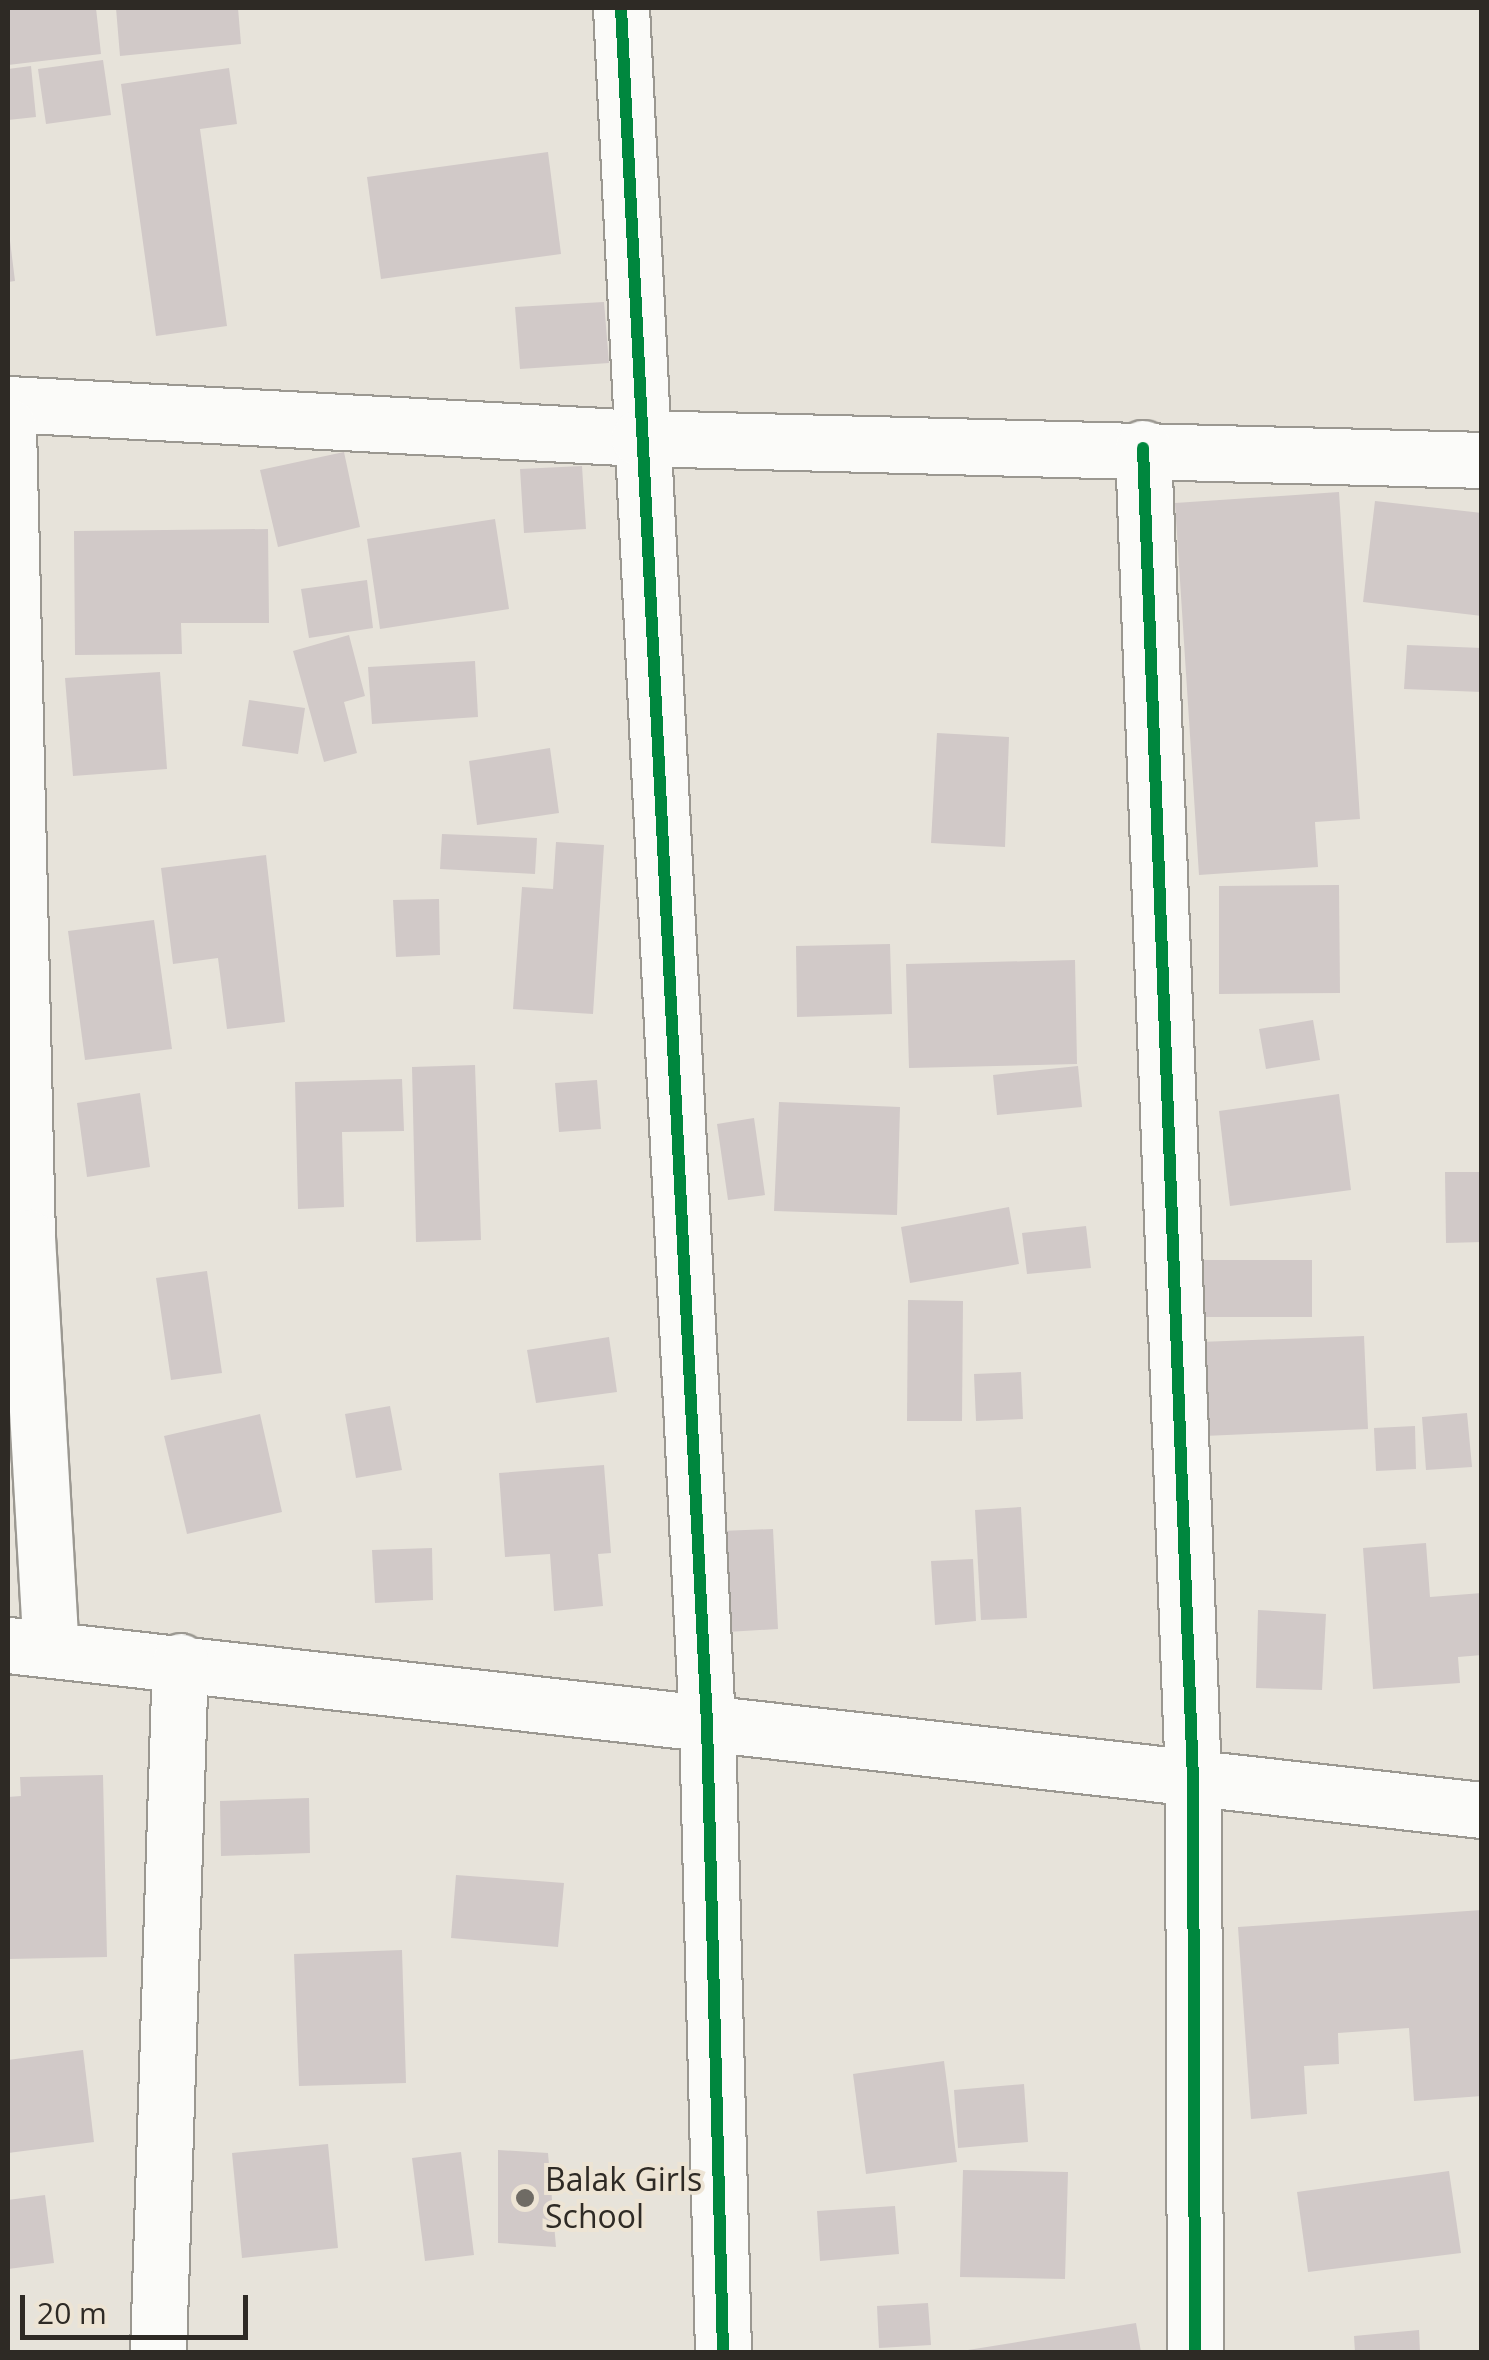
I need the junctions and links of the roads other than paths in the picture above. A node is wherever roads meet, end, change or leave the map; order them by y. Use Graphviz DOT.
graph roads {
  1 [pos="621,8"];
  2 [pos="8,404"];
  3 [pos="8,426"];
  4 [pos="639,438"];
  5 [pos="1143,448"];
  6 [pos="1482,460"];
  7 [pos="29,1647"];
  8 [pos="180,1662"];
  9 [pos="707,1724"];
  10 [pos="1192,1782"];
  11 [pos="1482,1810"];
  12 [pos="158,2352"];
  13 [pos="723,2352"];
  14 [pos="1195,2352"];
  1 -- 4 [label="street"];
  2 -- 4 [label="street"];
  3 -- 7 [label="street"];
  4 -- 5 [label="street"];
  4 -- 9 [label="street"];
  5 -- 6 [label="street"];
  5 -- 10 [label="street"];
  7 -- 8 [label="street"];
  8 -- 9 [label="street"];
  8 -- 12 [label="street"];
  9 -- 10 [label="street"];
  9 -- 13 [label="street"];
  10 -- 11 [label="street"];
  10 -- 14 [label="street"];
}
